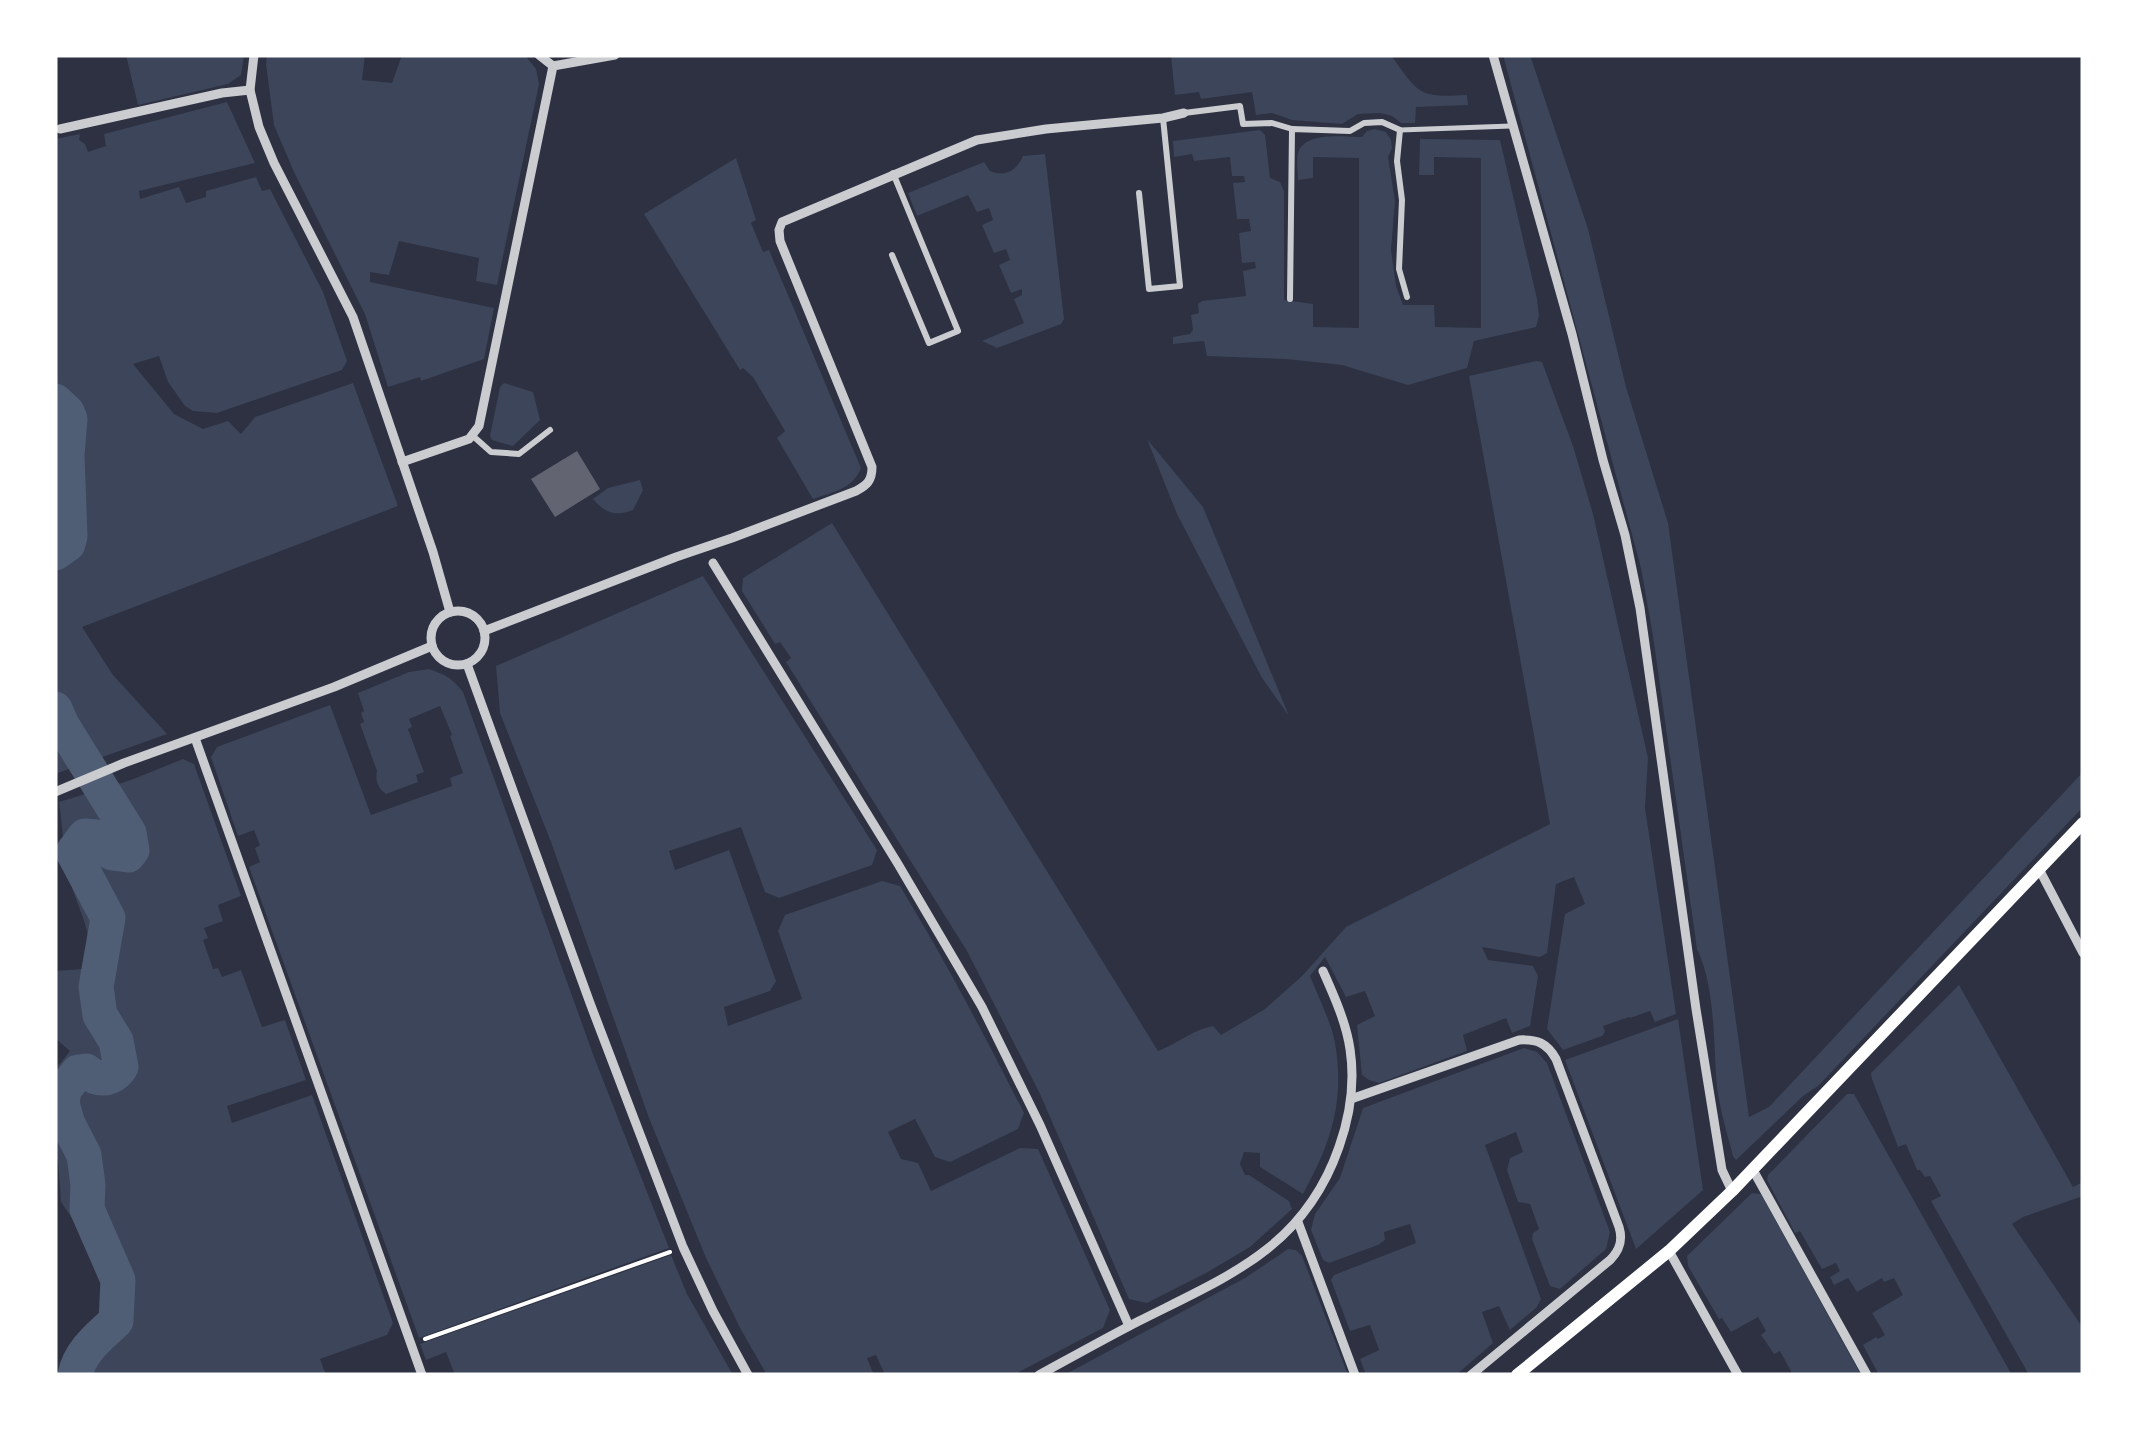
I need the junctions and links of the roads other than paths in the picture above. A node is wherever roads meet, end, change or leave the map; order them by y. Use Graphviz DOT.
graph roads {
  1 [pos="254,55"];
  2 [pos="539,55"];
  3 [pos="615,55"];
  4 [pos="1493,55"];
  5 [pos="553,66"];
  6 [pos="250,90"];
  7 [pos="1184,114"];
  8 [pos="1163,118"];
  9 [pos="1511,126"];
  10 [pos="1292,128"];
  11 [pos="60,130"];
  12 [pos="1400,130"];
  13 [pos="893,173"];
  14 [pos="1139,192"];
  15 [pos="892,255"];
  16 [pos="1407,297"];
  17 [pos="1290,299"];
  18 [pos="550,430"];
  19 [pos="474,436"];
  20 [pos="402,462"];
  21 [pos="712,563"];
  22 [pos="450,612"];
  23 [pos="484,631"];
  24 [pos="432,646"];
  25 [pos="467,664"];
  26 [pos="195,738"];
  27 [pos="55,792"];
  28 [pos="2083,823"];
  29 [pos="2040,869"];
  30 [pos="2083,953"];
  31 [pos="1322,971"];
  32 [pos="1351,1099"];
  33 [pos="1753,1170"];
  34 [pos="1732,1191"];
  35 [pos="1298,1222"];
  36 [pos="1669,1251"];
  37 [pos="1129,1326"];
  38 [pos="422,1375"];
  39 [pos="748,1375"];
  40 [pos="1039,1375"];
  41 [pos="1355,1375"];
  42 [pos="1470,1375"];
  43 [pos="1517,1375"];
  44 [pos="1738,1375"];
  45 [pos="1867,1375"];
  1 -- 6 [label="street"];
  2 -- 5 [label="street"];
  3 -- 5 [label="street"];
  4 -- 9 [label="street"];
  5 -- 19 [label="street"];
  6 -- 11 [label="street"];
  6 -- 20 [label="street"];
  7 -- 8 [label="street"];
  7 -- 10 [label="street"];
  8 -- 13 [label="street"];
  8 -- 14 [label="street"];
  9 -- 12 [label="lane"];
  9 -- 34 [label="street"];
  10 -- 12 [label="street"];
  10 -- 17 [label="street"];
  12 -- 16 [label="street"];
  13 -- 15 [label="street"];
  13 -- 23 [label="street"];
  18 -- 19 [label="street"];
  19 -- 20 [label="street"];
  20 -- 22 [label="street"];
  21 -- 37 [label="street"];
  22 -- 23 [label="street"];
  22 -- 24 [label="street"];
  23 -- 25 [label="street"];
  24 -- 25 [label="street"];
  24 -- 26 [label="street"];
  25 -- 39 [label="street"];
  26 -- 27 [label="street"];
  26 -- 38 [label="street"];
  28 -- 29 [label="main road"];
  29 -- 30 [label="street"];
  29 -- 33 [label="main road"];
  31 -- 32 [label="street"];
  32 -- 35 [label="street"];
  32 -- 42 [label="street"];
  33 -- 34 [label="main road"];
  33 -- 45 [label="street"];
  34 -- 36 [label="main road"];
  35 -- 37 [label="street"];
  35 -- 41 [label="street"];
  36 -- 43 [label="main road"];
  36 -- 44 [label="street"];
  37 -- 40 [label="street"];
}
